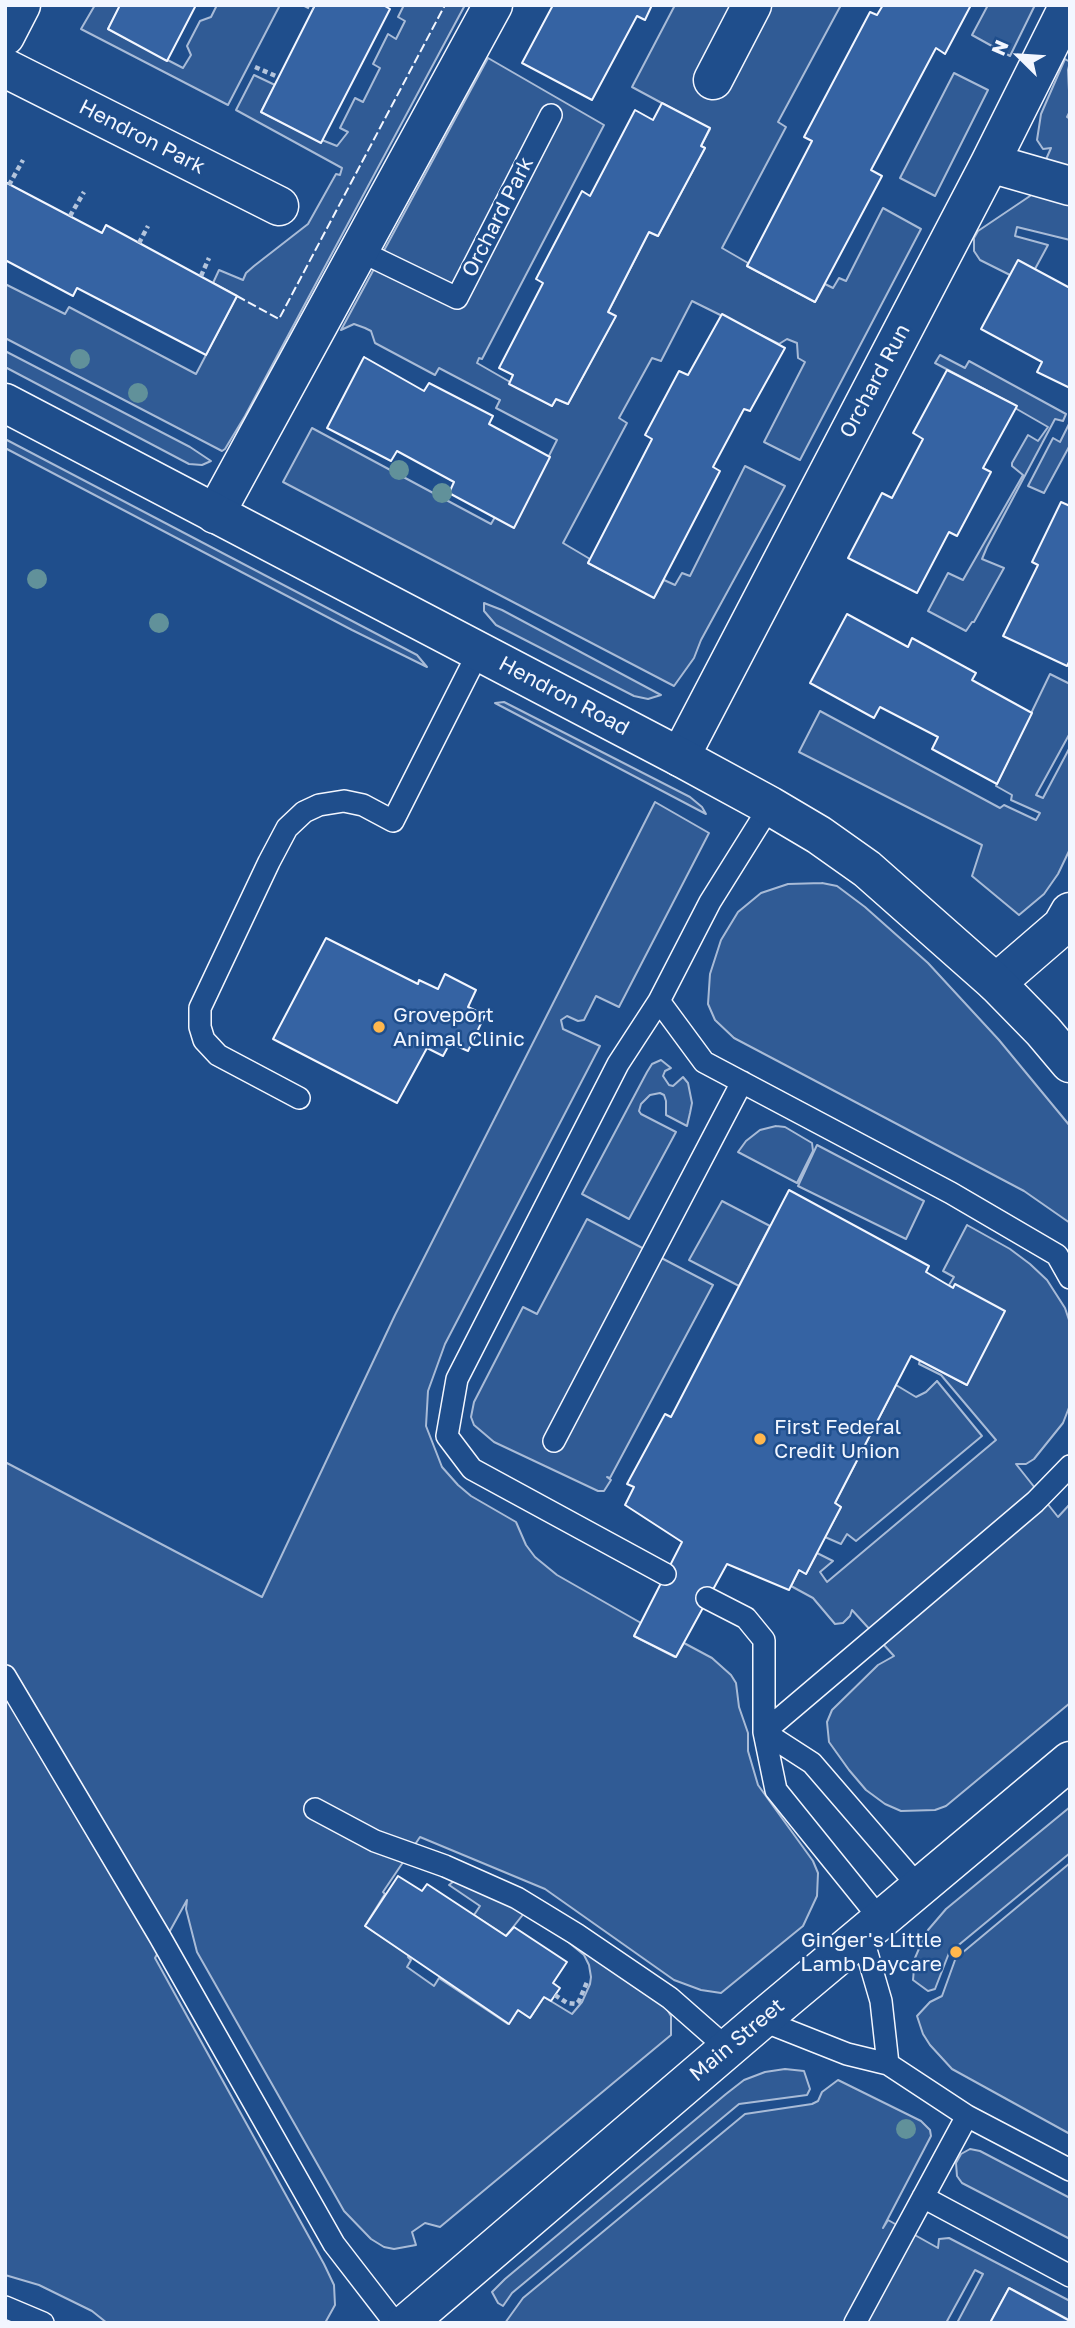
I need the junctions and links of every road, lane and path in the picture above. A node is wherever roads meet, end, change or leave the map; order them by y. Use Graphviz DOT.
graph roads {
  1 [pos="21,5"];
  2 [pos="305,5"];
  3 [pos="493,5"];
  4 [pos="752,5"];
  5 [pos="1069,5"];
  6 [pos="313,9"];
  7 [pos="5,36"];
  8 [pos="255,66"];
  9 [pos="5,68"];
  10 [pos="278,77"];
  11 [pos="713,80"];
  12 [pos="551,115"];
  13 [pos="23,160"];
  14 [pos="990,163"];
  15 [pos="9,185"];
  16 [pos="1070,186"];
  17 [pos="84,192"];
  18 [pos="279,206"];
  19 [pos="70,216"];
  20 [pos="148,226"];
  21 [pos="139,243"];
  22 [pos="360,251"];
  23 [pos="209,258"];
  24 [pos="201,276"];
  25 [pos="5,403"];
  26 [pos="215,514"];
  27 [pos="479,651"];
  28 [pos="680,757"];
  29 [pos="770,806"];
  30 [pos="1067,923"];
  31 [pos="996,983"];
  32 [pos="659,1001"];
  33 [pos="1070,1063"];
  34 [pos="741,1082"];
  35 [pos="299,1098"];
  36 [pos="1070,1278"];
  37 [pos="554,1441"];
  38 [pos="1070,1466"];
  39 [pos="665,1574"];
  40 [pos="707,1598"];
  41 [pos="5,1676"];
  42 [pos="764,1732"];
  43 [pos="1070,1761"];
  44 [pos="314,1809"];
  45 [pos="919,1887"];
  46 [pos="871,1928"];
  47 [pos="761,2020"];
  48 [pos="728,2049"];
  49 [pos="888,2064"];
  50 [pos="967,2116"];
  51 [pos="1070,2170"];
  52 [pos="923,2197"];
  53 [pos="1070,2276"];
  54 [pos="5,2307"];
  55 [pos="43,2323"];
  56 [pos="395,2323"];
  57 [pos="407,2323"];
  58 [pos="855,2323"];
  1 -- 7 [label="street"];
  2 -- 6 [label="path"];
  3 -- 22 [label="street"];
  4 -- 11 [label="street"];
  5 -- 14 [label="street, Orchard Run"];
  8 -- 10 [label="path"];
  9 -- 18 [label="street, Hendron Park"];
  12 -- 22 [label="lane, Orchard Park"];
  13 -- 15 [label="path"];
  14 -- 16 [label="street"];
  14 -- 28 [label="street, Orchard Run"];
  17 -- 19 [label="path"];
  20 -- 21 [label="path"];
  22 -- 26 [label="street"];
  23 -- 24 [label="path"];
  25 -- 26 [label="street, Hendron Road"];
  26 -- 27 [label="street, Hendron Road"];
  27 -- 28 [label="street, Hendron Road"];
  27 -- 35 [label="lane"];
  28 -- 29 [label="street, Hendron Road"];
  29 -- 31 [label="street, Hendron Road"];
  29 -- 32 [label="lane"];
  30 -- 31 [label="street"];
  31 -- 33 [label="street, Hendron Road"];
  32 -- 34 [label="lane"];
  32 -- 39 [label="lane"];
  34 -- 36 [label="lane"];
  34 -- 37 [label="lane"];
  38 -- 42 [label="lane"];
  40 -- 42 [label="lane"];
  41 -- 56 [label="lane"];
  42 -- 45 [label="lane"];
  42 -- 46 [label="lane"];
  43 -- 45 [label="street, Main Street"];
  44 -- 48 [label="lane"];
  45 -- 46 [label="street, Main Street"];
  46 -- 47 [label="street, Main Street"];
  46 -- 49 [label="lane"];
  47 -- 48 [label="street, Main Street"];
  47 -- 49 [label="lane"];
  48 -- 57 [label="street, Main Street"];
  49 -- 50 [label="lane"];
  50 -- 51 [label="lane"];
  50 -- 52 [label="lane"];
  52 -- 53 [label="lane"];
  52 -- 58 [label="lane"];
  54 -- 55 [label="lane"];
}
